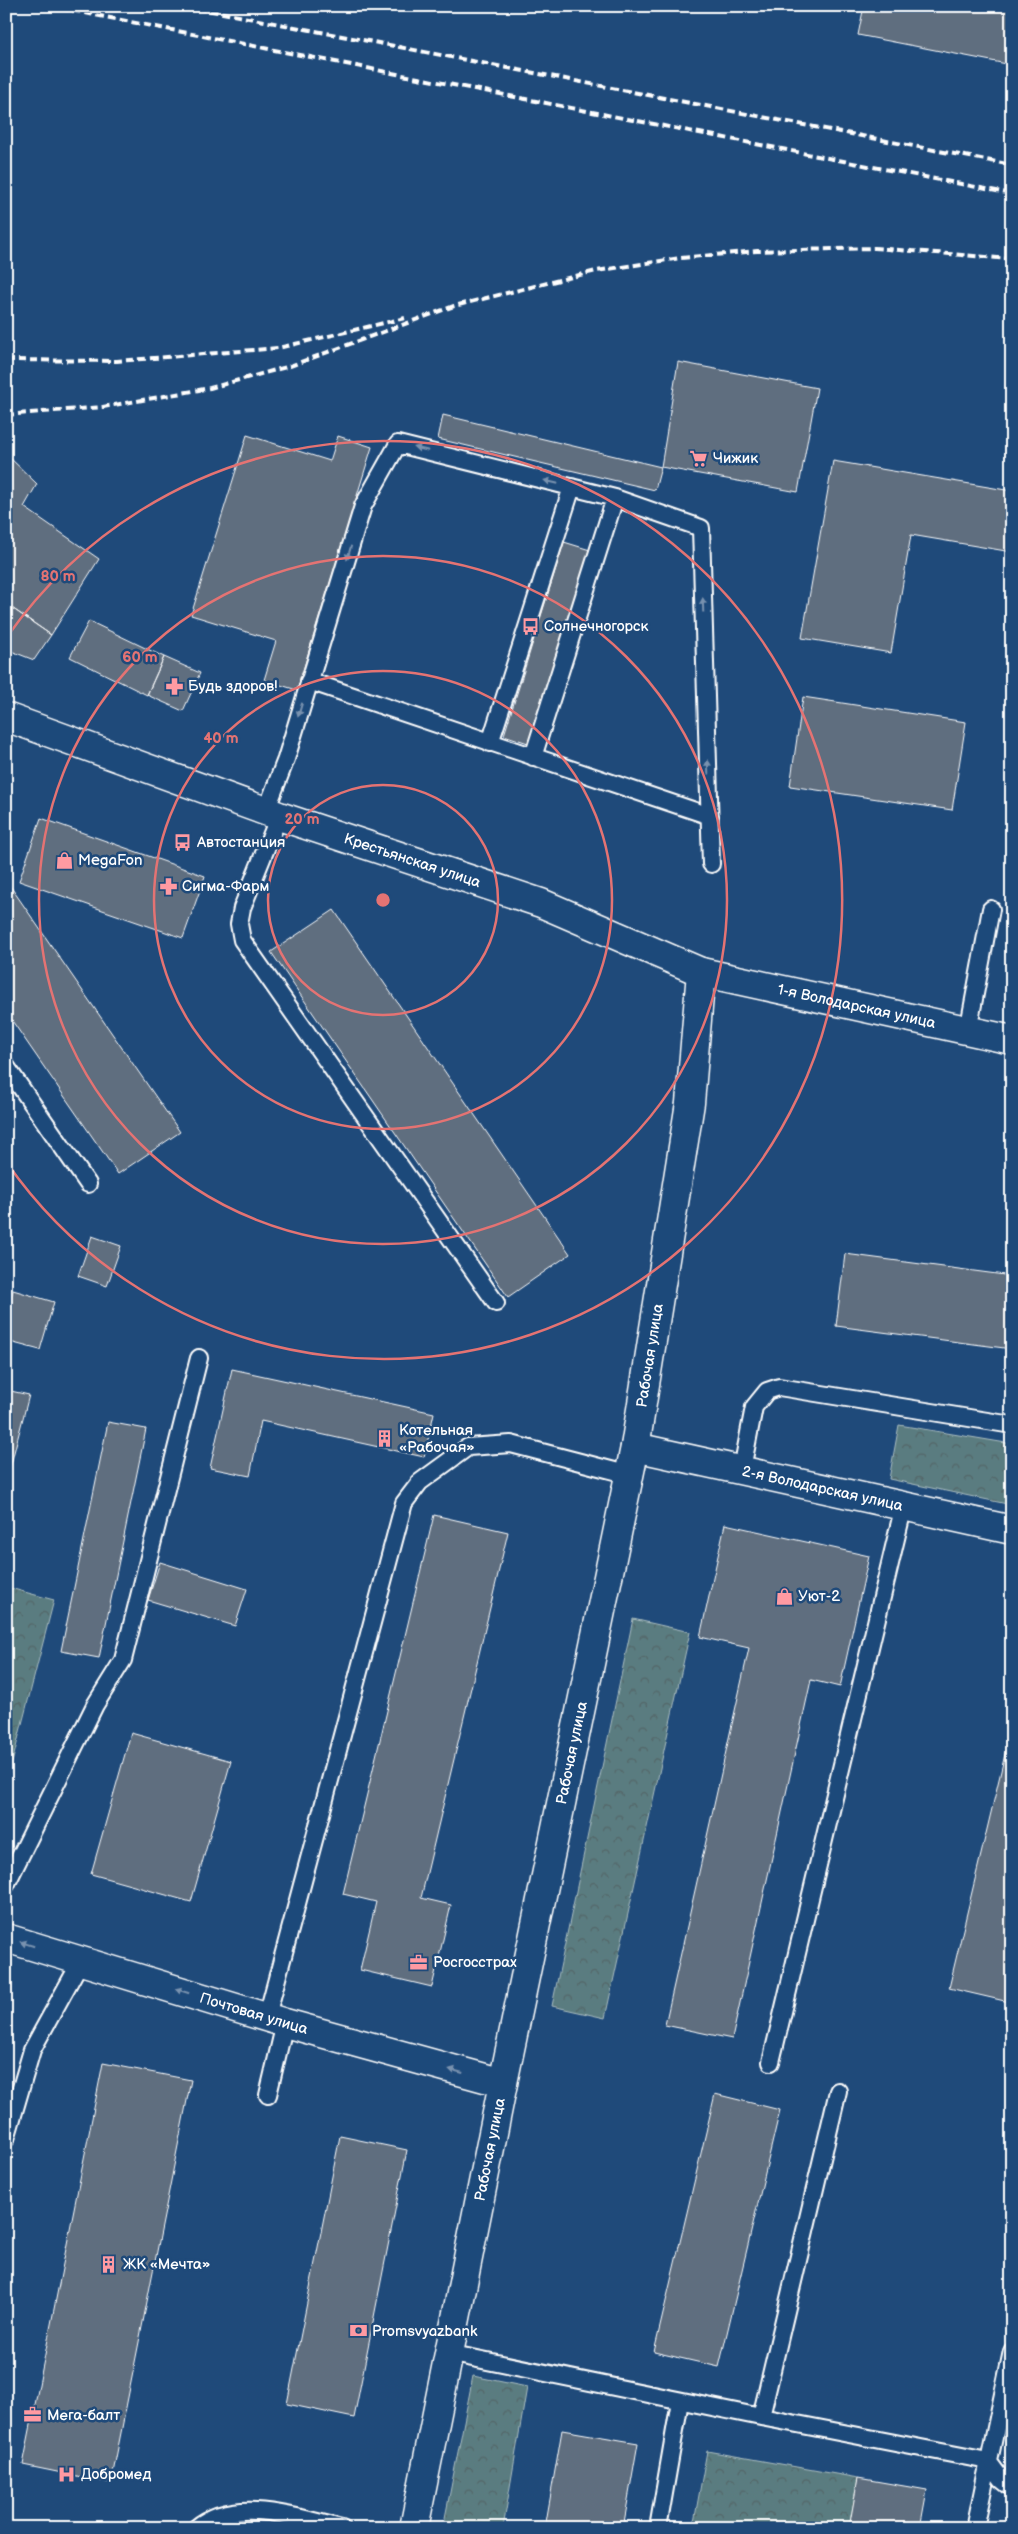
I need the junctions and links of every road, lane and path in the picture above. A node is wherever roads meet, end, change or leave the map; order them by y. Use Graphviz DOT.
graph roads {
  1 [pos="572,487"];
  2 [pos="615,498"];
  3 [pos="309,681"];
  4 [pos="6,717"];
  5 [pos="490,743"];
  6 [pos="533,758"];
  7 [pos="273,813"];
  8 [pos="710,816"];
  9 [pos="711,864"];
  10 [pos="991,909"];
  11 [pos="701,972"];
  12 [pos="968,1031"];
  13 [pos="1012,1040"];
  14 [pos="6,1066"];
  15 [pos="88,1184"];
  16 [pos="496,1303"];
  17 [pos="199,1358"];
  18 [pos="1012,1425"];
  19 [pos="635,1447"];
  20 [pos="742,1469"];
  21 [pos="630,1475"];
  22 [pos="904,1505"];
  23 [pos="1012,1530"];
  24 [pos="6,1885"];
  25 [pos="6,1938"];
  26 [pos="81,1961"];
  27 [pos="276,2019"];
  28 [pos="771,2062"];
  29 [pos="503,2083"];
  30 [pos="838,2091"];
  31 [pos="268,2095"];
  32 [pos="6,2139"];
  33 [pos="1012,2351"];
  34 [pos="448,2353"];
  35 [pos="680,2401"];
  36 [pos="761,2417"];
  37 [pos="988,2461"];
  38 [pos="1012,2488"];
  39 [pos="196,2528"];
  40 [pos="342,2528"];
  41 [pos="414,2528"];
  42 [pos="658,2528"];
  43 [pos="975,2528"];
  1 -- 2 [label="lane"];
  1 -- 3 [label="lane, one-way"];
  1 -- 5 [label="lane"];
  2 -- 6 [label="lane"];
  8 -- 2 [label="lane, one-way"];
  3 -- 5 [label="lane"];
  3 -- 7 [label="lane, one-way"];
  4 -- 7 [label="street, Крестьянская улица"];
  5 -- 6 [label="lane"];
  6 -- 8 [label="lane"];
  7 -- 11 [label="street, Крестьянская улица"];
  7 -- 16 [label="lane"];
  8 -- 9 [label="lane"];
  10 -- 12 [label="lane"];
  11 -- 12 [label="street, 1-я Володарская улица"];
  11 -- 19 [label="street, Рабочая улица"];
  12 -- 13 [label="street, 1-я Володарская улица"];
  14 -- 15 [label="lane"];
  17 -- 24 [label="lane"];
  18 -- 20 [label="lane"];
  19 -- 20 [label="street, 2-я Володарская улица"];
  19 -- 21 [label="street, Рабочая улица"];
  20 -- 22 [label="street, 2-я Володарская улица"];
  21 -- 27 [label="lane"];
  21 -- 29 [label="street, Рабочая улица"];
  22 -- 23 [label="street, 2-я Володарская улица"];
  22 -- 28 [label="lane"];
  26 -- 25 [label="street, Почтовая улица, one-way"];
  27 -- 26 [label="street, Почтовая улица, one-way"];
  26 -- 32 [label="lane"];
  29 -- 27 [label="street, Почтовая улица, one-way"];
  27 -- 31 [label="lane"];
  29 -- 34 [label="street, Рабочая улица"];
  30 -- 36 [label="lane"];
  33 -- 37 [label="lane"];
  34 -- 35 [label="lane"];
  34 -- 41 [label="street, Рабочая улица"];
  35 -- 36 [label="lane"];
  35 -- 42 [label="lane"];
  36 -- 37 [label="lane"];
  37 -- 38 [label="lane"];
  37 -- 43 [label="lane"];
  39 -- 40 [label="lane"];
}
